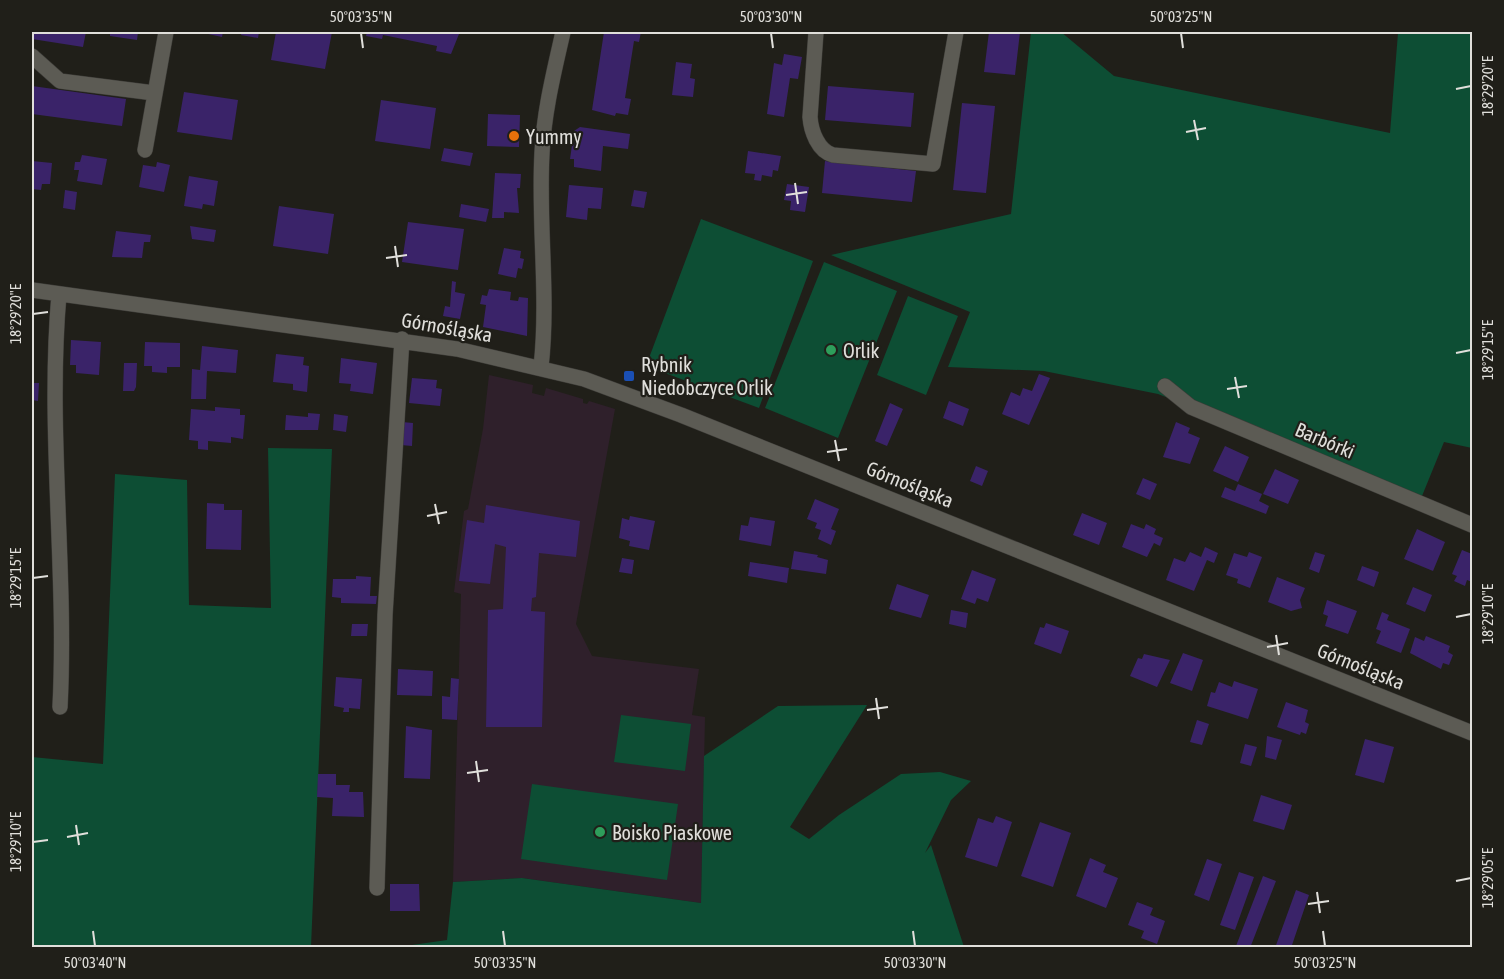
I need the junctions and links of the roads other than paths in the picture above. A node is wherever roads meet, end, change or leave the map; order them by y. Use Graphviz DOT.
graph roads {
  1 [pos="165,32"];
  2 [pos="563,32"];
  3 [pos="816,32"];
  4 [pos="956,32"];
  5 [pos="32,56"];
  6 [pos="154,93"];
  7 [pos="145,150"];
  8 [pos="32,290"];
  9 [pos="59,294"];
  10 [pos="402,339"];
  11 [pos="541,367"];
  12 [pos="1165,386"];
  13 [pos="1473,525"];
  14 [pos="60,707"];
  15 [pos="1473,733"];
  16 [pos="377,888"];
  1 -- 6 [label="street"];
  2 -- 11 [label="street"];
  3 -- 4 [label="street"];
  5 -- 6 [label="street"];
  6 -- 7 [label="street"];
  8 -- 9 [label="street, Górnośląska"];
  9 -- 10 [label="street, Górnośląska"];
  9 -- 14 [label="street"];
  10 -- 11 [label="street, Górnośląska"];
  10 -- 16 [label="street"];
  11 -- 15 [label="street, Górnośląska"];
  12 -- 13 [label="street, Barbórki"];
}
